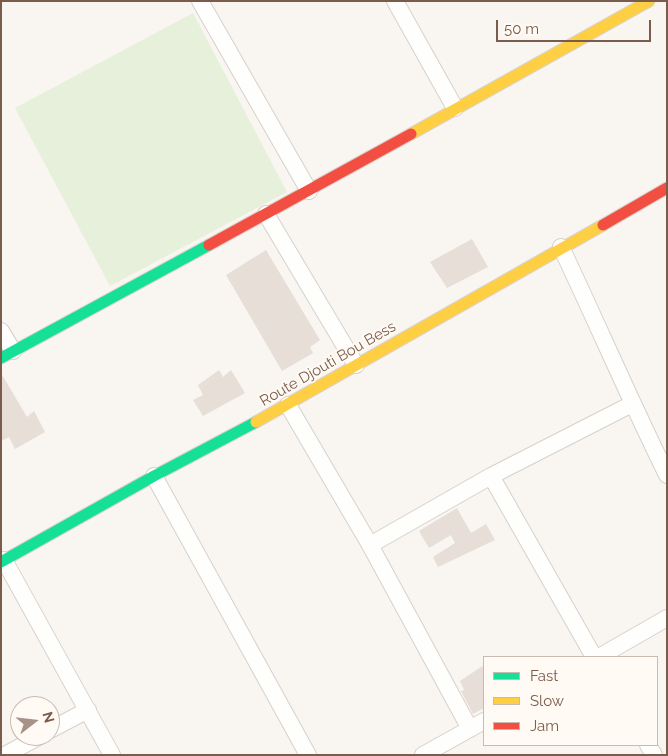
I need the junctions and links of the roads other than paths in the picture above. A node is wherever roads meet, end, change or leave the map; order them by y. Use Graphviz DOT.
graph roads {
  1 [pos="200,1"];
  2 [pos="395,1"];
  3 [pos="649,1"];
  4 [pos="455,108"];
  5 [pos="667,188"];
  6 [pos="309,191"];
  7 [pos="266,214"];
  8 [pos="561,247"];
  9 [pos="1,331"];
  10 [pos="7,354"];
  11 [pos="356,366"];
  12 [pos="632,404"];
  13 [pos="288,405"];
  14 [pos="667,475"];
  15 [pos="154,476"];
  16 [pos="491,476"];
  17 [pos="370,545"];
  18 [pos="3,561"];
  19 [pos="667,618"];
  20 [pos="593,656"];
  21 [pos="601,656"];
  22 [pos="88,710"];
  23 [pos="60,725"];
  24 [pos="477,725"];
  25 [pos="22,746"];
  26 [pos="5,755"];
  27 [pos="112,755"];
  28 [pos="308,755"];
  29 [pos="423,755"];
  1 -- 6 [label="street"];
  2 -- 4 [label="street"];
  3 -- 4 [label="main road"];
  4 -- 6 [label="main road"];
  5 -- 8 [label="main road, Route Djouti Bou Bess"];
  6 -- 7 [label="main road"];
  7 -- 10 [label="main road"];
  7 -- 11 [label="street"];
  8 -- 11 [label="main road, Route Djouti Bou Bess"];
  8 -- 12 [label="street"];
  9 -- 10 [label="street"];
  11 -- 13 [label="main road, Route Djouti Bou Bess"];
  12 -- 14 [label="street"];
  12 -- 16 [label="street"];
  13 -- 15 [label="main road, Route Djouti Bou Bess"];
  13 -- 17 [label="street"];
  15 -- 18 [label="main road, Route Djouti Bou Bess"];
  15 -- 28 [label="street"];
  16 -- 17 [label="street"];
  16 -- 20 [label="street"];
  17 -- 24 [label="street"];
  18 -- 22 [label="street"];
  19 -- 21 [label="street"];
  22 -- 23 [label="street"];
  22 -- 27 [label="street"];
  24 -- 29 [label="street"];
  25 -- 26 [label="street"];
}
